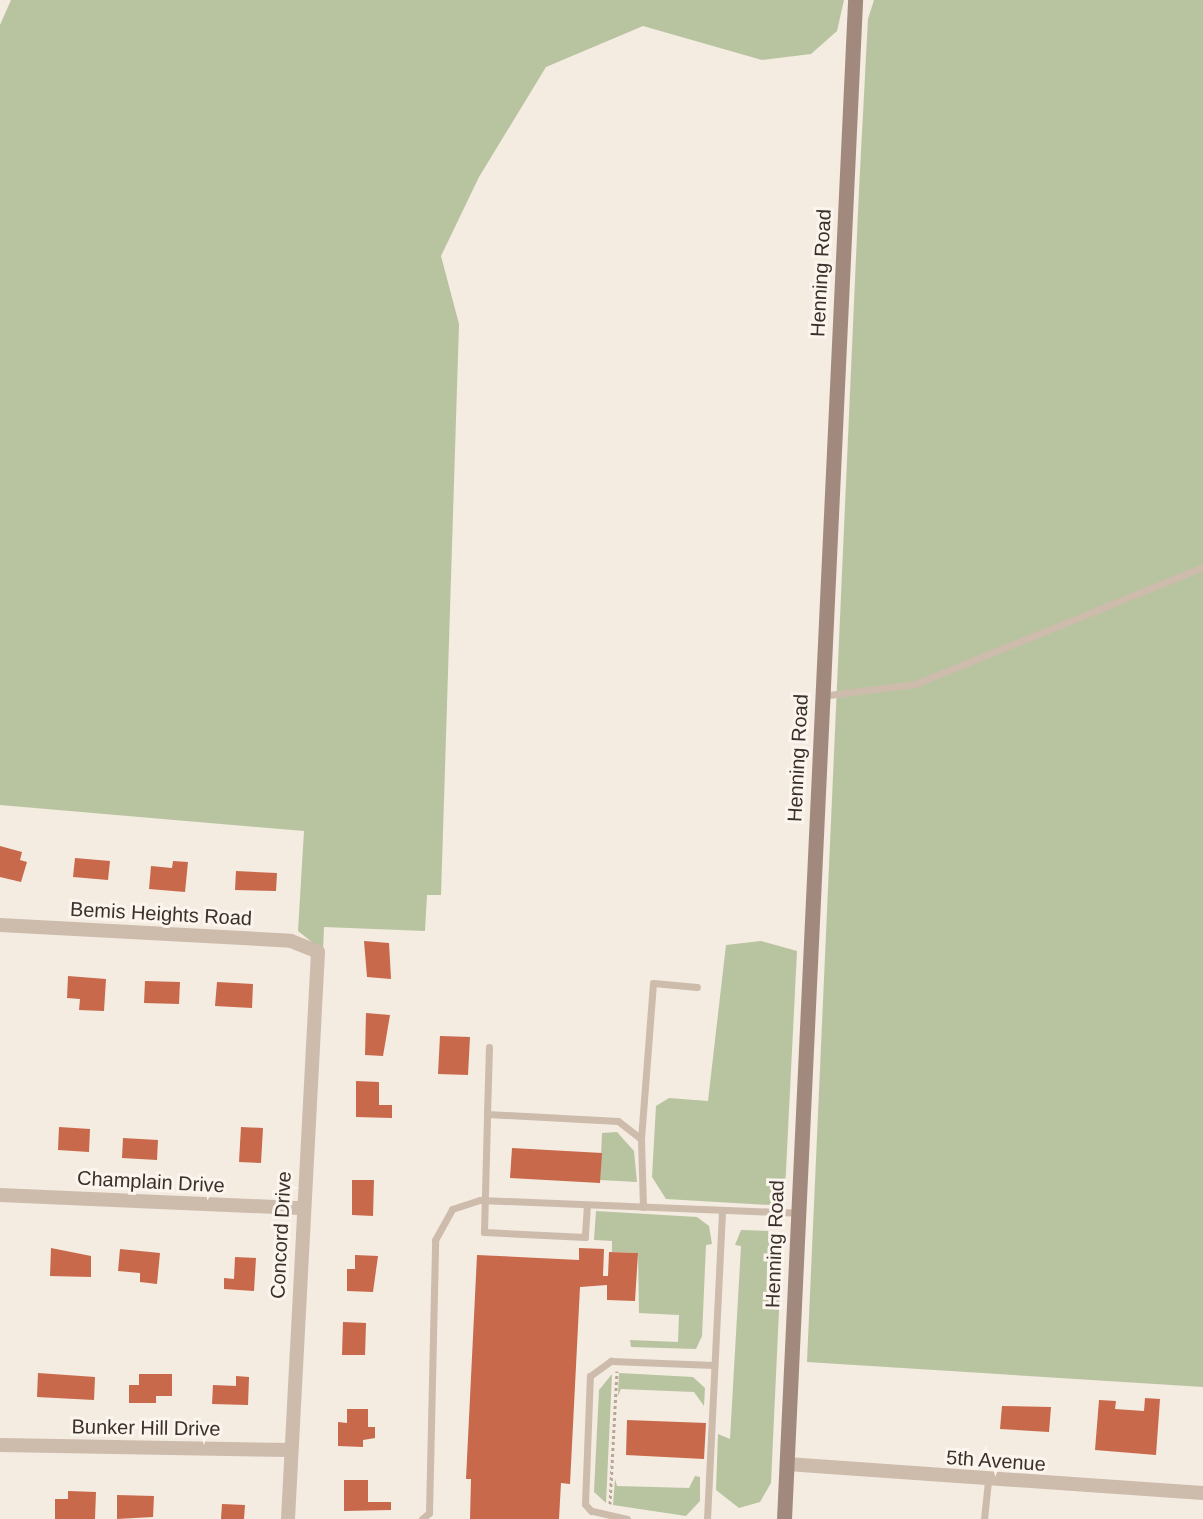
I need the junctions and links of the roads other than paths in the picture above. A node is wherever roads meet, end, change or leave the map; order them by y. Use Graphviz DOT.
graph roads {
  1 [pos="855,0"];
  2 [pos="1203,567"];
  3 [pos="821,696"];
  4 [pos="0,925"];
  5 [pos="318,952"];
  6 [pos="697,987"];
  7 [pos="489,1047"];
  8 [pos="487,1114"];
  9 [pos="641,1139"];
  10 [pos="0,1195"];
  11 [pos="485,1201"];
  12 [pos="587,1205"];
  13 [pos="643,1207"];
  14 [pos="301,1208"];
  15 [pos="722,1210"];
  16 [pos="798,1213"];
  17 [pos="714,1365"];
  18 [pos="0,1445"];
  19 [pos="291,1450"];
  20 [pos="787,1464"];
  21 [pos="988,1481"];
  22 [pos="1203,1493"];
  23 [pos="288,1519"];
  24 [pos="422,1519"];
  25 [pos="627,1519"];
  26 [pos="707,1519"];
  27 [pos="784,1519"];
  28 [pos="984,1519"];
  1 -- 3 [label="street, Henning Road"];
  2 -- 3 [label="lane"];
  3 -- 16 [label="street, Henning Road"];
  4 -- 5 [label="street, Bemis Heights Road"];
  5 -- 14 [label="street, Concord Drive"];
  6 -- 9 [label="lane"];
  7 -- 8 [label="lane"];
  8 -- 9 [label="lane"];
  8 -- 11 [label="lane"];
  9 -- 13 [label="lane"];
  10 -- 14 [label="street, Champlain Drive"];
  11 -- 12 [label="lane"];
  11 -- 12 [label="lane"];
  11 -- 24 [label="lane"];
  12 -- 13 [label="lane"];
  13 -- 15 [label="lane"];
  14 -- 19 [label="street, Concord Drive"];
  15 -- 16 [label="lane"];
  15 -- 17 [label="lane"];
  16 -- 20 [label="street, Henning Road"];
  17 -- 25 [label="lane"];
  17 -- 26 [label="lane"];
  18 -- 19 [label="street, Bunker Hill Drive"];
  19 -- 23 [label="street, Concord Drive"];
  20 -- 21 [label="street, 5th Avenue"];
  20 -- 27 [label="street, Henning Road"];
  21 -- 22 [label="street, 5th Avenue"];
  21 -- 28 [label="lane"];
}
